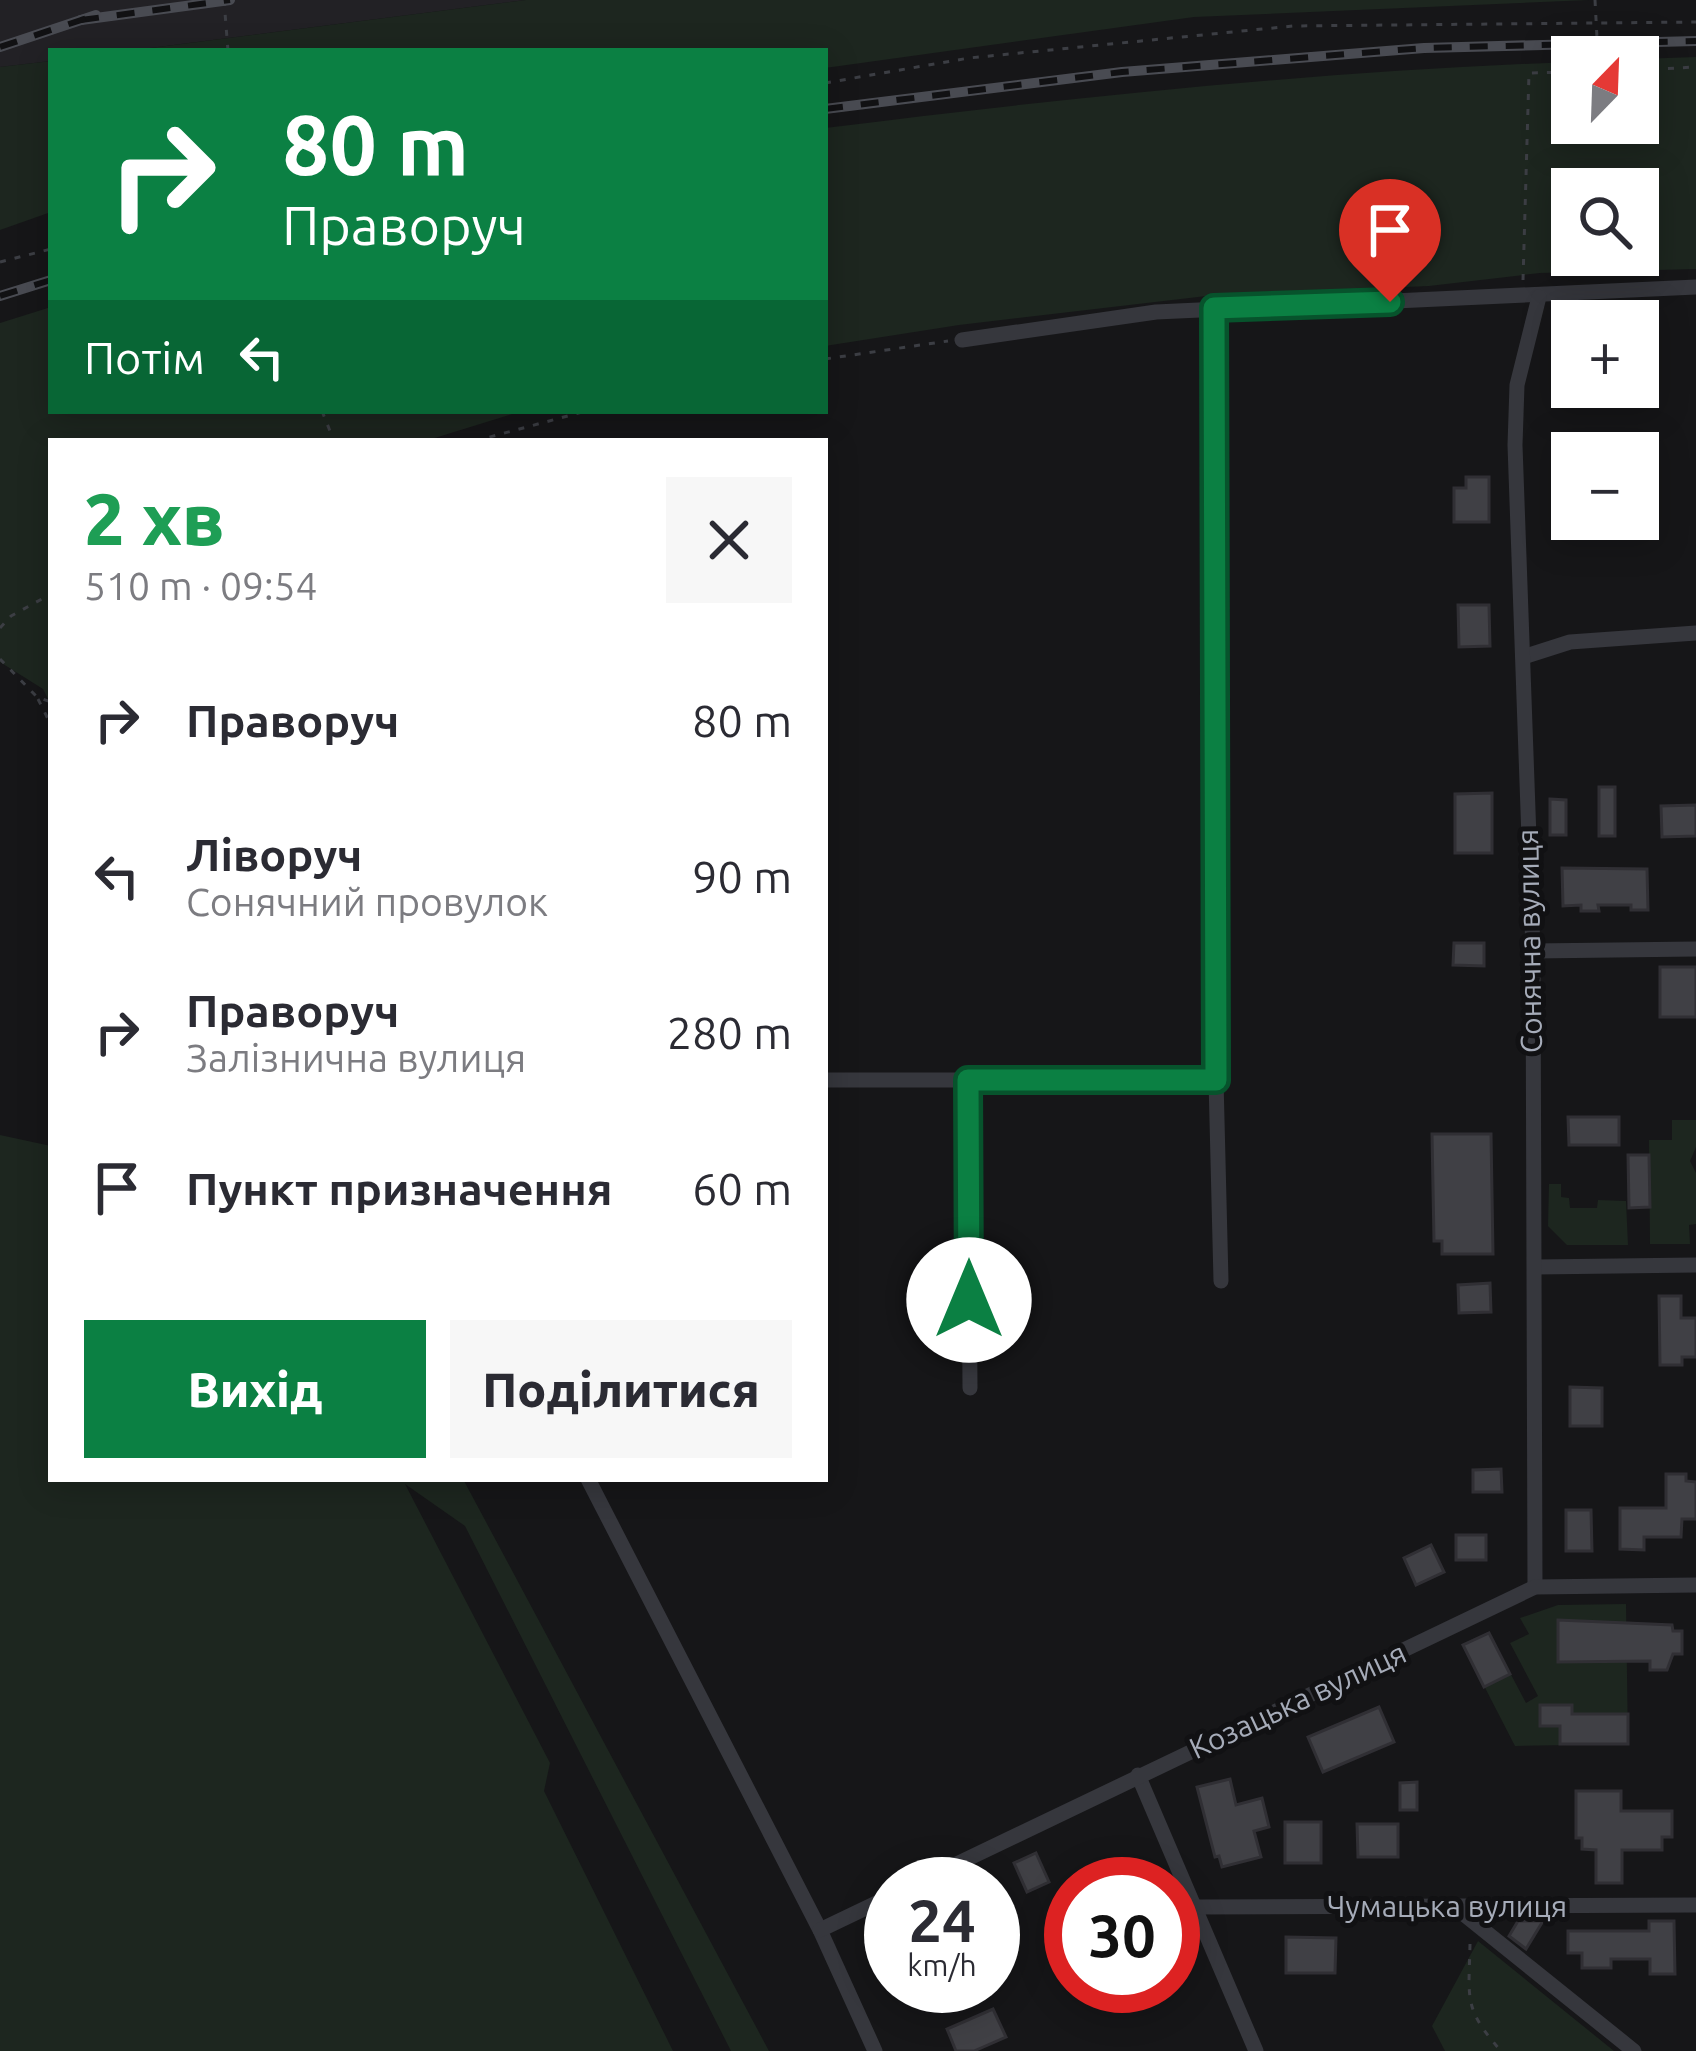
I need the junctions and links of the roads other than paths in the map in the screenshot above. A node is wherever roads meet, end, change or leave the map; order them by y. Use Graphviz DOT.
graph roads {
  1 [pos="1696,287"];
  2 [pos="1531,297"];
  3 [pos="1214,308"];
  4 [pos="962,340"];
  5 [pos="1696,633"];
  6 [pos="1523,657"];
  7 [pos="1696,949"];
  8 [pos="1533,951"];
  9 [pos="828,1080"];
  10 [pos="968,1080"];
  11 [pos="1216,1080"];
  12 [pos="1696,1265"];
  13 [pos="1536,1267"];
  14 [pos="1221,1282"];
  15 [pos="970,1388"];
  16 [pos="590,1482"];
  17 [pos="1696,1585"];
  18 [pos="1535,1587"];
  19 [pos="1138,1775"];
  20 [pos="970,1857"];
  21 [pos="1175,1857"];
  22 [pos="1696,1905"];
  23 [pos="1200,1907"];
  24 [pos="1456,1907"];
  25 [pos="864,1909"];
  26 [pos="1200,1915"];
  27 [pos="820,1930"];
  28 [pos="875,2051"];
  29 [pos="1256,2051"];
  30 [pos="1634,2051"];
  1 -- 2 [label="street"];
  2 -- 3 [label="street"];
  2 -- 6 [label="street, Сонячна вулиця"];
  3 -- 4 [label="street"];
  3 -- 11 [label="street"];
  5 -- 6 [label="street"];
  6 -- 8 [label="street, Сонячна вулиця"];
  7 -- 8 [label="street"];
  8 -- 13 [label="street, Сонячна вулиця"];
  9 -- 10 [label="street"];
  10 -- 11 [label="street"];
  10 -- 15 [label="street"];
  11 -- 14 [label="street"];
  12 -- 13 [label="street"];
  13 -- 18 [label="street, Сонячна вулиця"];
  16 -- 27 [label="street"];
  17 -- 18 [label="street, Козацька вулиця"];
  18 -- 19 [label="street, Козацька вулиця"];
  19 -- 20 [label="street, Козацька вулиця"];
  19 -- 21 [label="street"];
  22 -- 24 [label="street, Чумацька вулиця"];
  23 -- 24 [label="street, Чумацька вулиця"];
  24 -- 30 [label="street"];
  25 -- 27 [label="street"];
  26 -- 29 [label="street"];
  27 -- 28 [label="street"];
}
